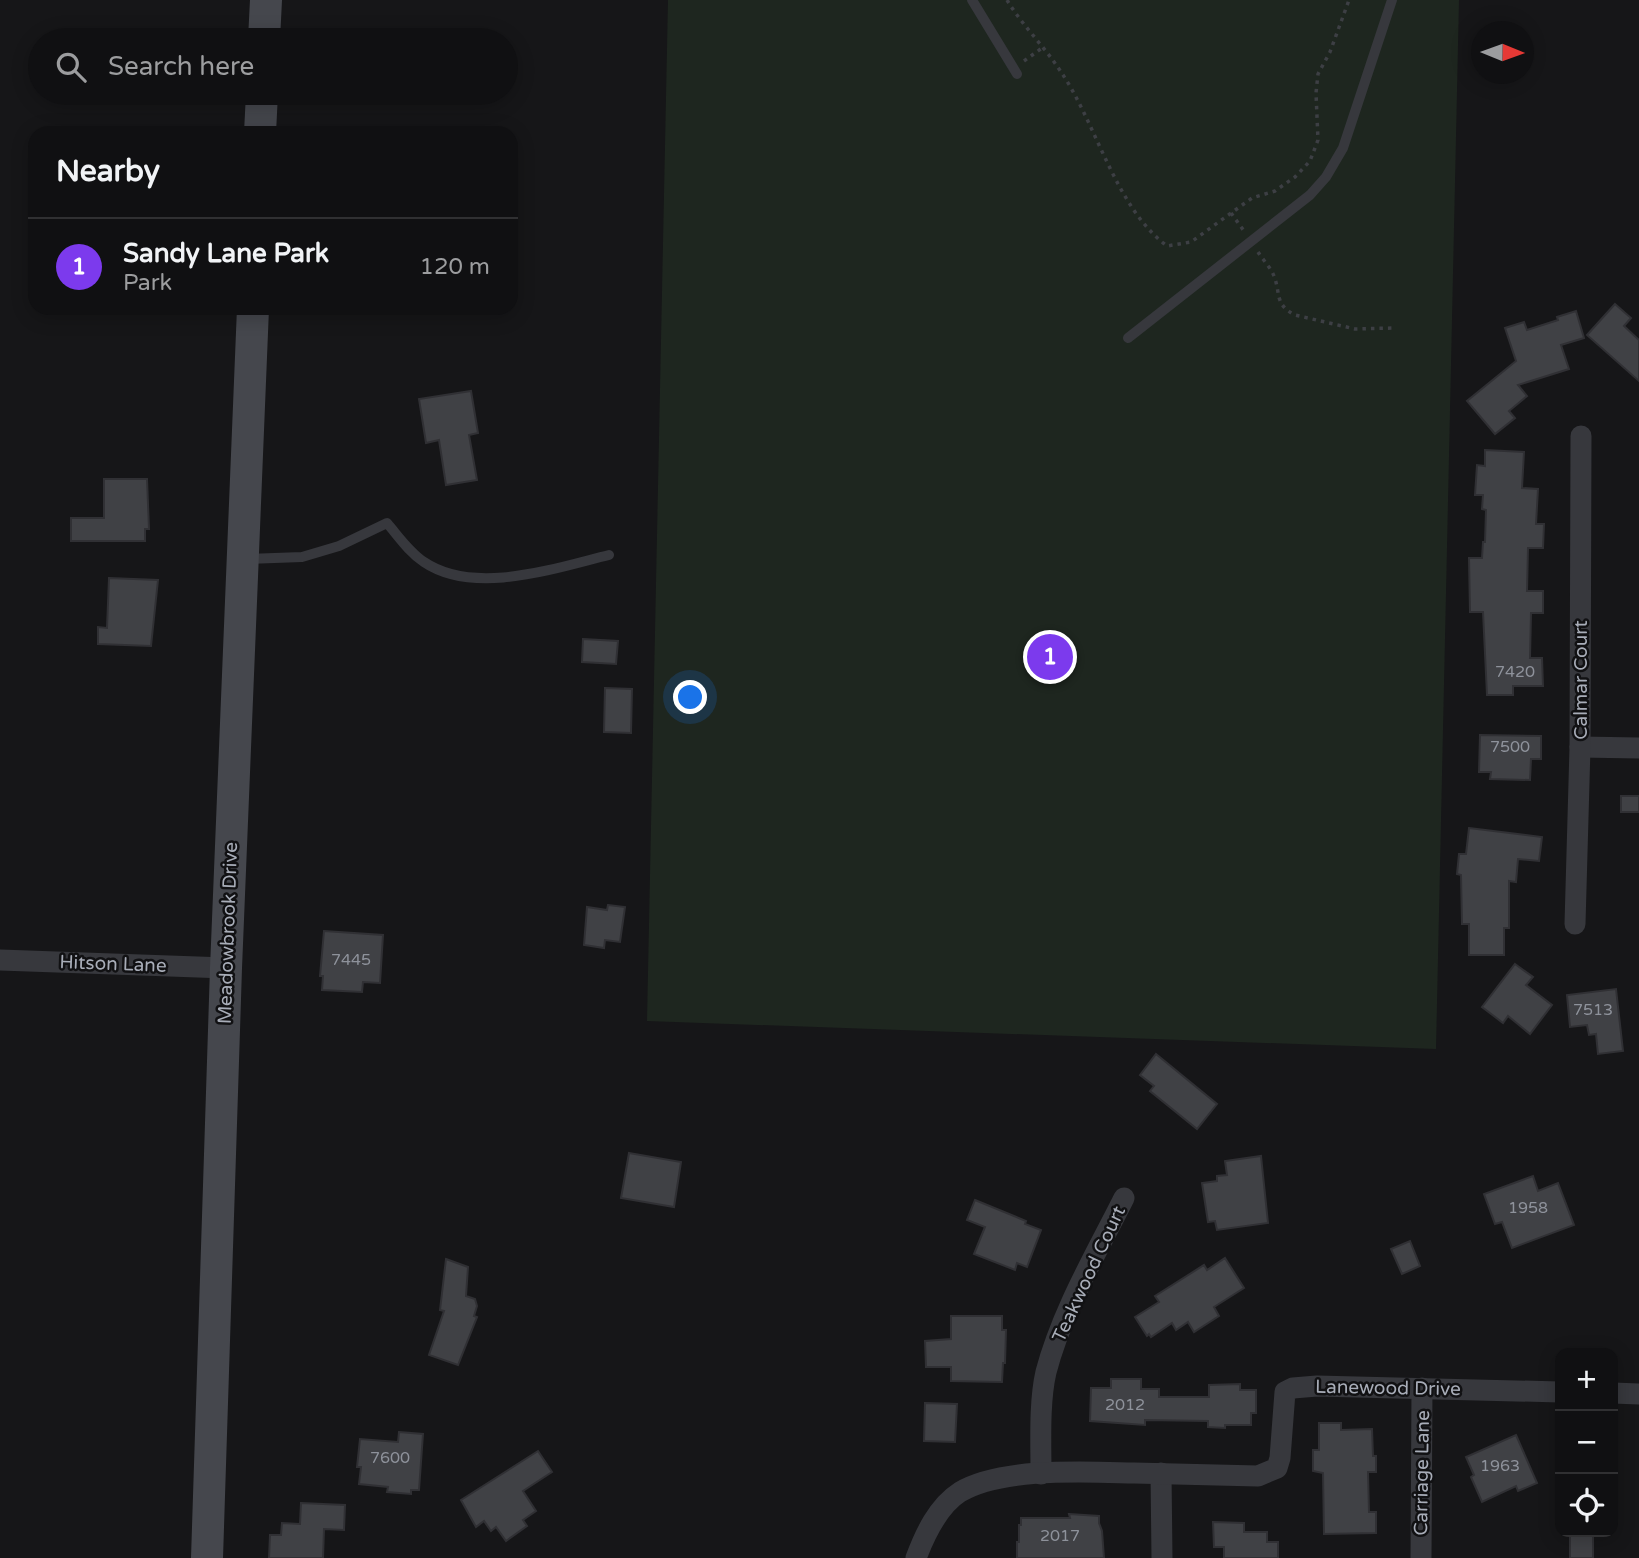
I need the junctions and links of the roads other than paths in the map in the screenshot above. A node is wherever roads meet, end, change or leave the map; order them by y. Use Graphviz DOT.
graph roads {
  1 [pos="266,0"];
  2 [pos="972,0"];
  3 [pos="1392,0"];
  4 [pos="265,28"];
  5 [pos="1015,71"];
  6 [pos="261,105"];
  7 [pos="260,126"];
  8 [pos="253,315"];
  9 [pos="1128,338"];
  10 [pos="1581,436"];
  11 [pos="609,555"];
  12 [pos="243,559"];
  13 [pos="1580,747"];
  14 [pos="1639,748"];
  15 [pos="1575,924"];
  16 [pos="0,960"];
  17 [pos="226,968"];
  18 [pos="1124,1198"];
  19 [pos="1422,1388"];
  20 [pos="1555,1392"];
  21 [pos="1618,1393"];
  22 [pos="1639,1394"];
  23 [pos="1041,1474"];
  24 [pos="1161,1474"];
  25 [pos="207,1558"];
  26 [pos="916,1558"];
  27 [pos="1162,1558"];
  28 [pos="1421,1558"];
  1 -- 4 [label="main road"];
  2 -- 5 [label="lane"];
  3 -- 9 [label="lane"];
  6 -- 7 [label="main road"];
  8 -- 12 [label="main road, Meadowbrook Drive"];
  10 -- 13 [label="street, Calmar Court"];
  11 -- 12 [label="lane"];
  12 -- 17 [label="main road, Meadowbrook Drive"];
  13 -- 14 [label="street"];
  13 -- 15 [label="street, Calmar Court"];
  16 -- 17 [label="street, Hitson Lane"];
  17 -- 25 [label="main road, Meadowbrook Drive"];
  18 -- 23 [label="street, Teakwood Court"];
  19 -- 20 [label="street, Lanewood Drive"];
  19 -- 24 [label="street, Lanewood Drive"];
  19 -- 28 [label="street, Carriage Lane"];
  21 -- 22 [label="street"];
  23 -- 24 [label="street"];
  23 -- 26 [label="street"];
  24 -- 27 [label="street"];
}
